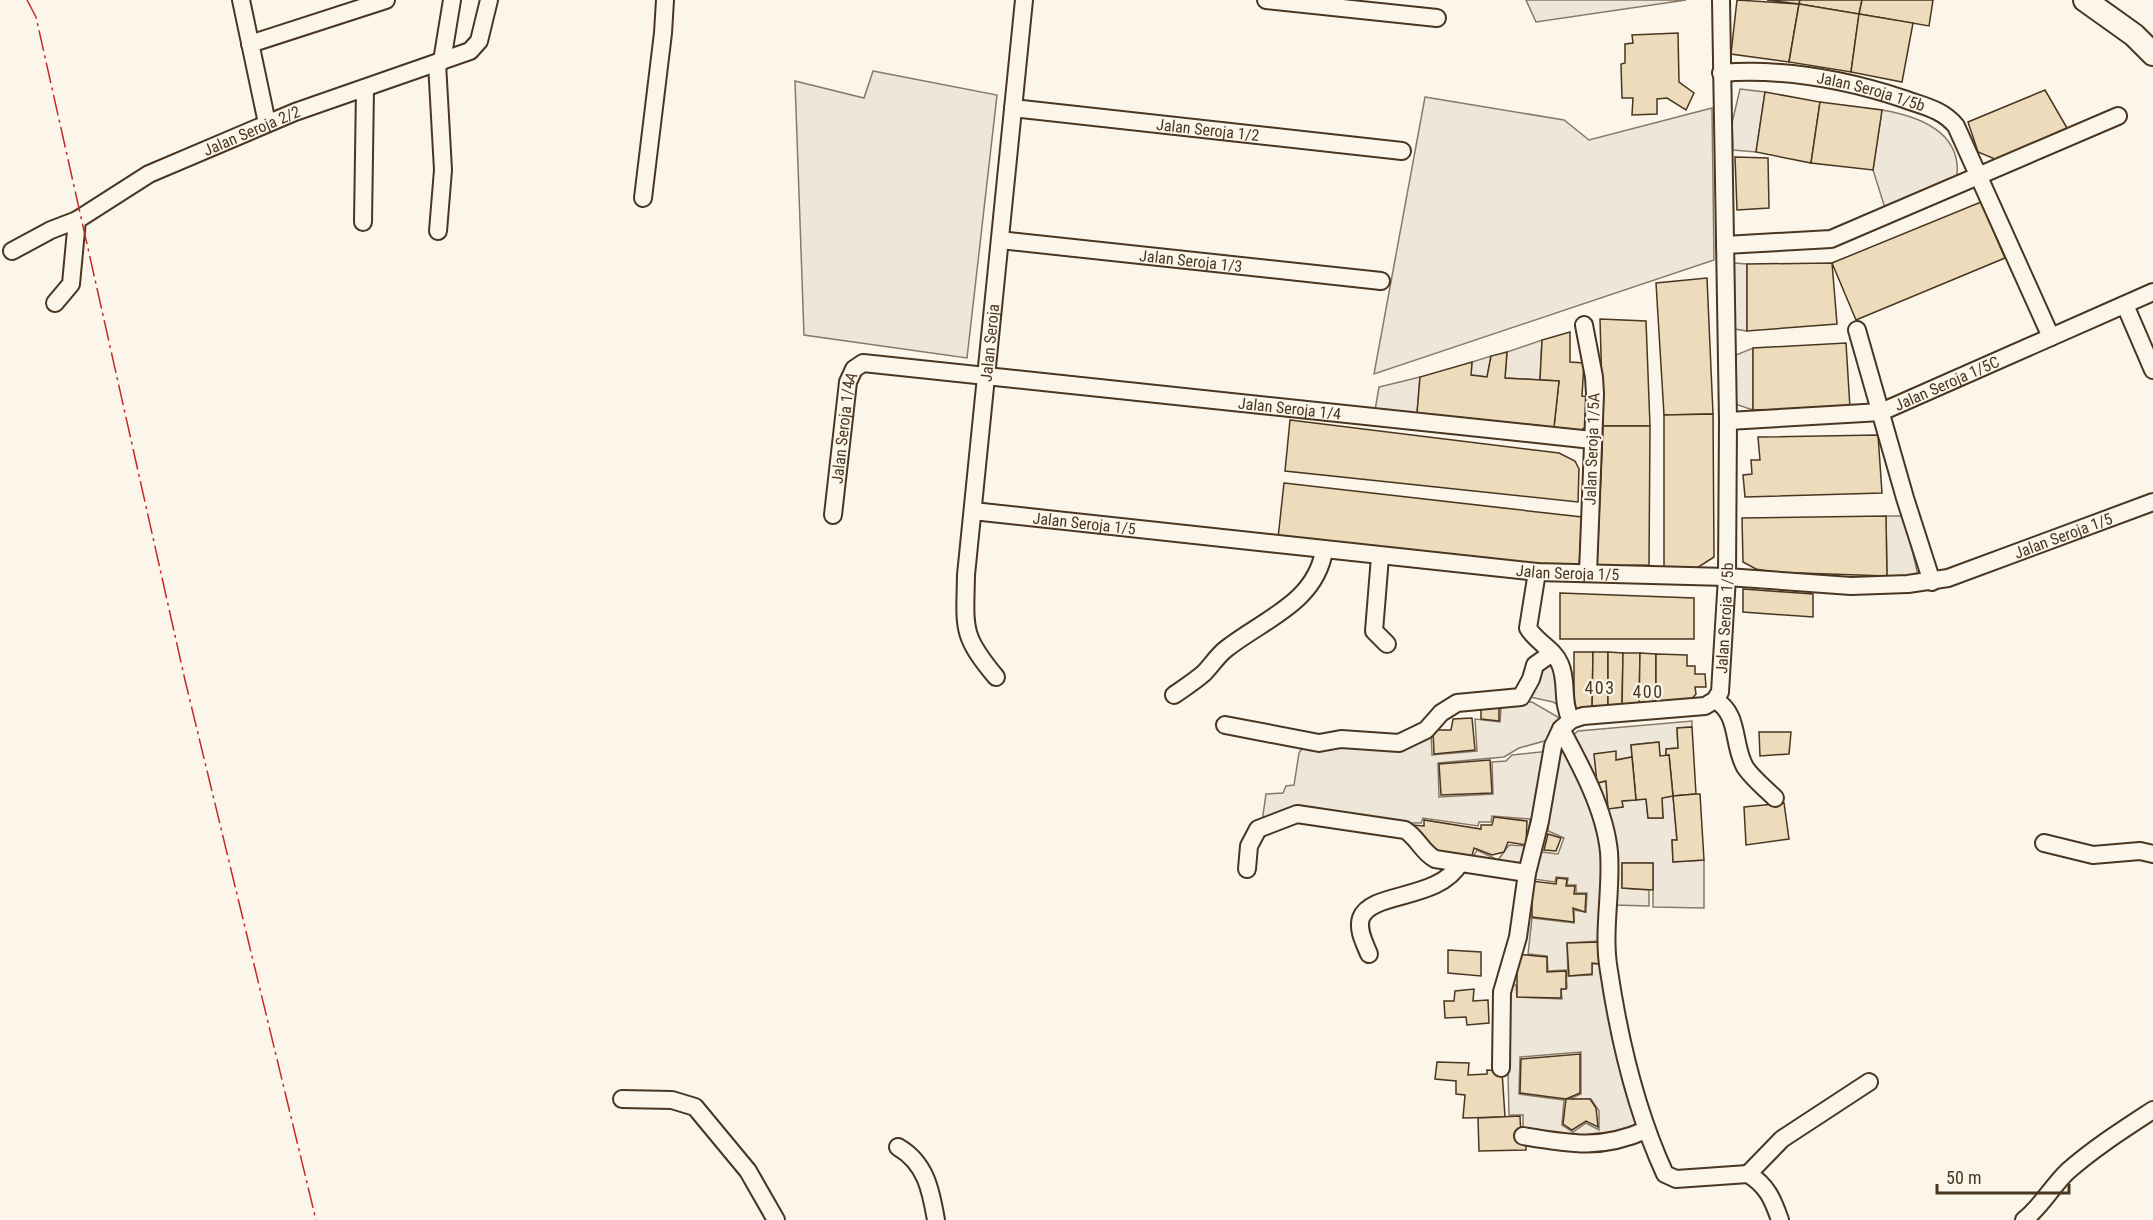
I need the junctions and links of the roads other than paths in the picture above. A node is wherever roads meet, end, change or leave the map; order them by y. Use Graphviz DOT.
graph roads {
  1 [pos="241,0"];
  2 [pos="386,0"];
  3 [pos="452,0"];
  4 [pos="489,0"];
  5 [pos="665,0"];
  6 [pos="1024,0"];
  7 [pos="1266,0"];
  8 [pos="1721,0"];
  9 [pos="2085,0"];
  10 [pos="1437,18"];
  11 [pos="250,44"];
  12 [pos="2153,54"];
  13 [pos="440,62"];
  14 [pos="1721,73"];
  15 [pos="365,88"];
  16 [pos="1013,108"];
  17 [pos="2118,116"];
  18 [pos="267,123"];
  19 [pos="1402,151"];
  20 [pos="1979,177"];
  21 [pos="643,198"];
  22 [pos="77,220"];
  23 [pos="363,222"];
  24 [pos="438,231"];
  25 [pos="1000,240"];
  26 [pos="1725,245"];
  27 [pos="12,251"];
  28 [pos="1381,281"];
  29 [pos="2153,292"];
  30 [pos="56,303"];
  31 [pos="2125,306"];
  32 [pos="1584,325"];
  33 [pos="1857,330"];
  34 [pos="2051,337"];
  35 [pos="2153,370"];
  36 [pos="987,375"];
  37 [pos="1881,412"];
  38 [pos="1728,421"];
  39 [pos="1593,440"];
  40 [pos="2153,502"];
  41 [pos="973,511"];
  42 [pos="833,515"];
  43 [pos="1324,551"];
  44 [pos="1380,557"];
  45 [pos="1537,572"];
  46 [pos="1588,573"];
  47 [pos="1727,577"];
  48 [pos="1932,582"];
  49 [pos="1387,644"];
  50 [pos="1552,653"];
  51 [pos="996,677"];
  52 [pos="1174,695"];
  53 [pos="1715,700"];
  54 [pos="1566,724"];
  55 [pos="1225,725"];
  56 [pos="1775,798"];
  57 [pos="2044,843"];
  58 [pos="2153,854"];
  59 [pos="1460,863"];
  60 [pos="1247,870"];
  61 [pos="1527,873"];
  62 [pos="1369,954"];
  63 [pos="1501,1068"];
  64 [pos="1869,1082"];
  65 [pos="622,1099"];
  66 [pos="2153,1110"];
  67 [pos="1646,1130"];
  68 [pos="1523,1136"];
  69 [pos="898,1147"];
  70 [pos="1748,1174"];
  71 [pos="776,1220"];
  72 [pos="936,1220"];
  73 [pos="1780,1220"];
  74 [pos="2024,1220"];
  1 -- 11 [label="street"];
  2 -- 11 [label="street"];
  3 -- 13 [label="street"];
  4 -- 13 [label="street, Jalan Seroja 2/2"];
  5 -- 21 [label="street"];
  6 -- 16 [label="street, Jalan Seroja"];
  7 -- 10 [label="street"];
  8 -- 14 [label="street, Jalan Seroja 1/5b"];
  9 -- 12 [label="main road"];
  11 -- 18 [label="street"];
  13 -- 15 [label="street, Jalan Seroja 2/2"];
  13 -- 24 [label="street"];
  14 -- 20 [label="street, Jalan Seroja 1/5b"];
  14 -- 26 [label="street, Jalan Seroja 1/5b"];
  15 -- 18 [label="street, Jalan Seroja 2/2"];
  15 -- 23 [label="street"];
  16 -- 19 [label="street, Jalan Seroja 1/2"];
  16 -- 25 [label="street, Jalan Seroja"];
  17 -- 20 [label="street"];
  18 -- 22 [label="street, Jalan Seroja 2/2"];
  20 -- 26 [label="street"];
  20 -- 34 [label="street, Jalan Seroja 1/5b"];
  22 -- 27 [label="street, Jalan Seroja 2/2"];
  22 -- 30 [label="street"];
  25 -- 28 [label="street, Jalan Seroja 1/3"];
  25 -- 36 [label="street, Jalan Seroja"];
  26 -- 38 [label="street, Jalan Seroja 1/5b"];
  29 -- 31 [label="street, Jalan Seroja 1/5C"];
  31 -- 34 [label="street, Jalan Seroja 1/5C"];
  31 -- 35 [label="street"];
  32 -- 39 [label="street, Jalan Seroja 1/5A"];
  33 -- 37 [label="street"];
  34 -- 37 [label="street, Jalan Seroja 1/5C"];
  36 -- 39 [label="street, Jalan Seroja 1/4"];
  36 -- 41 [label="street, Jalan Seroja"];
  36 -- 42 [label="street, Jalan Seroja 1/4A"];
  37 -- 38 [label="street, Jalan Seroja 1/5C"];
  37 -- 48 [label="street"];
  38 -- 47 [label="street, Jalan Seroja 1/5b"];
  39 -- 46 [label="street, Jalan Seroja 1/5A"];
  40 -- 48 [label="street, Jalan Seroja 1/5"];
  41 -- 43 [label="street, Jalan Seroja 1/5"];
  41 -- 51 [label="street, Jalan Seroja"];
  43 -- 44 [label="street, Jalan Seroja 1/5"];
  43 -- 52 [label="street"];
  44 -- 45 [label="street, Jalan Seroja 1/5"];
  44 -- 49 [label="street"];
  45 -- 46 [label="street, Jalan Seroja 1/5"];
  45 -- 50 [label="street"];
  46 -- 47 [label="street, Jalan Seroja 1/5"];
  47 -- 48 [label="street, Jalan Seroja 1/5"];
  47 -- 53 [label="street, Jalan Seroja 1/5b"];
  50 -- 54 [label="street"];
  50 -- 55 [label="street"];
  53 -- 54 [label="street"];
  53 -- 56 [label="street"];
  54 -- 61 [label="street"];
  54 -- 67 [label="street"];
  57 -- 58 [label="street"];
  59 -- 60 [label="street"];
  59 -- 61 [label="street"];
  59 -- 62 [label="street"];
  61 -- 63 [label="street"];
  64 -- 70 [label="street"];
  65 -- 71 [label="street"];
  66 -- 74 [label="street"];
  67 -- 68 [label="street"];
  67 -- 70 [label="street"];
  69 -- 72 [label="street"];
  70 -- 73 [label="street"];
}
